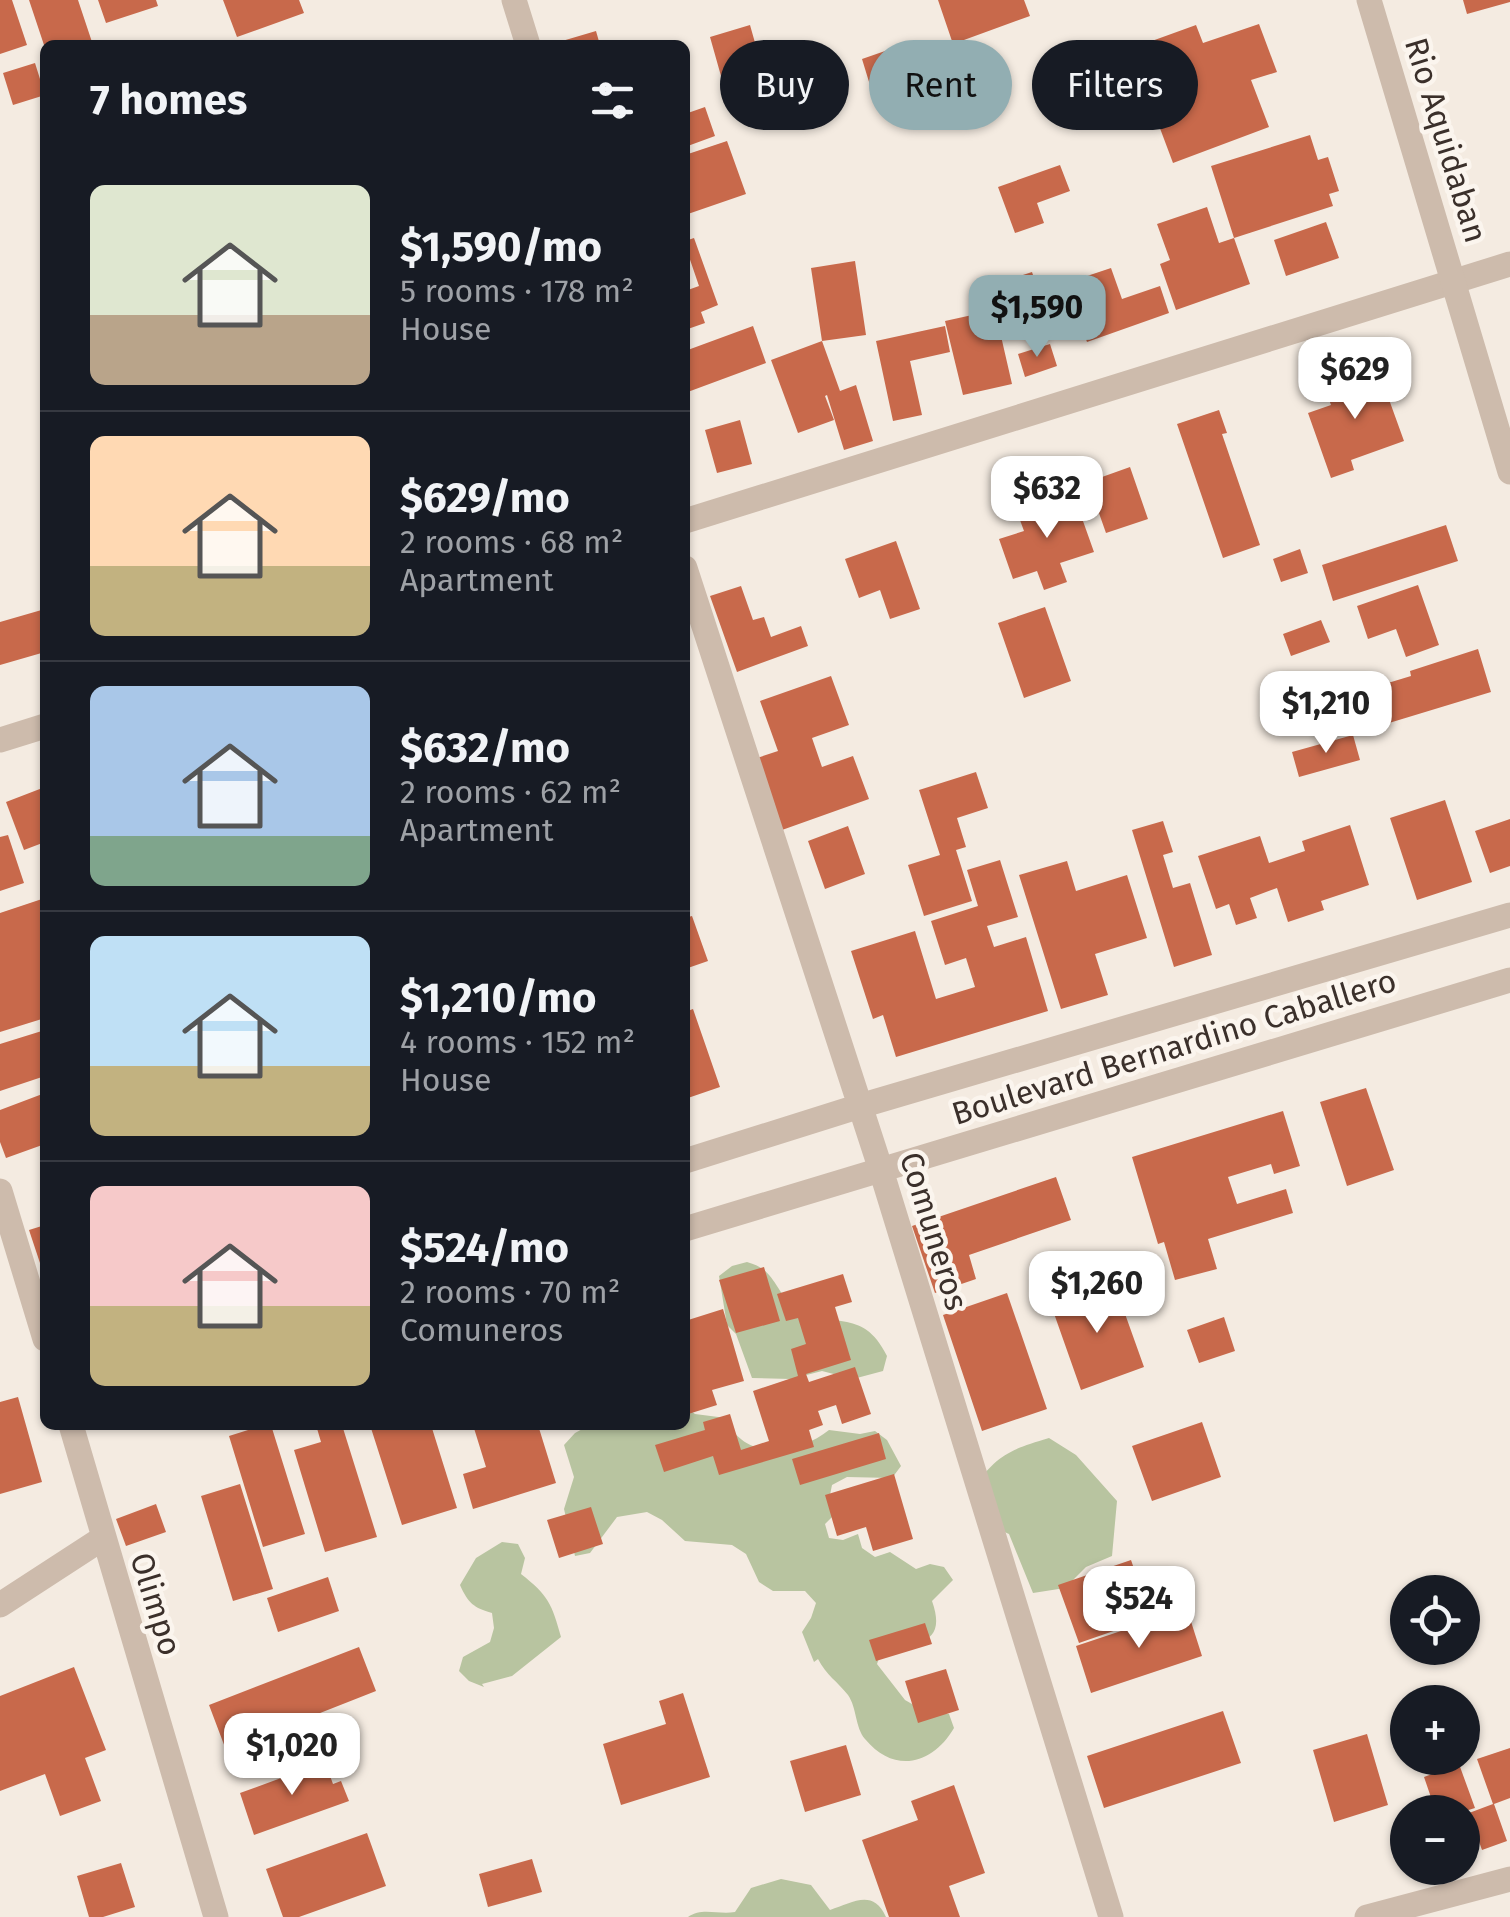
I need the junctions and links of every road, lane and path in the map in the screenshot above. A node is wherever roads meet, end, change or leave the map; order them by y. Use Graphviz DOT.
graph roads {
  1 [pos="514,0"];
  2 [pos="1369,0"];
  3 [pos="526,40"];
  4 [pos="1510,264"];
  5 [pos="1454,280"];
  6 [pos="1510,472"];
  7 [pos="690,519"];
  8 [pos="690,583"];
  9 [pos="40,728"];
  10 [pos="0,740"];
  11 [pos="1510,914"];
  12 [pos="1510,980"];
  13 [pos="860,1106"];
  14 [pos="690,1160"];
  15 [pos="881,1170"];
  16 [pos="0,1191"];
  17 [pos="690,1227"];
  18 [pos="40,1323"];
  19 [pos="72,1430"];
  20 [pos="102,1538"];
  21 [pos="0,1605"];
  22 [pos="1510,1878"];
  23 [pos="216,1917"];
  24 [pos="1110,1917"];
  25 [pos="1367,1917"];
  1 -- 3 [label="street"];
  2 -- 5 [label="street, Rio Aquidaban"];
  4 -- 5 [label="street"];
  5 -- 6 [label="street, Rio Aquidaban"];
  5 -- 7 [label="street"];
  8 -- 13 [label="street, Comuneros"];
  9 -- 10 [label="street"];
  11 -- 13 [label="street, Boulevard Bernardino Caballero"];
  12 -- 15 [label="street, Boulevard Bernardino Caballero"];
  13 -- 14 [label="street, Boulevard Bernardino Caballero"];
  13 -- 15 [label="street, Comuneros"];
  15 -- 17 [label="street, Boulevard Bernardino Caballero"];
  15 -- 24 [label="street, Comuneros"];
  16 -- 18 [label="street"];
  19 -- 20 [label="street, Olimpo"];
  20 -- 21 [label="street"];
  20 -- 23 [label="street, Olimpo"];
  22 -- 25 [label="street"];
}
